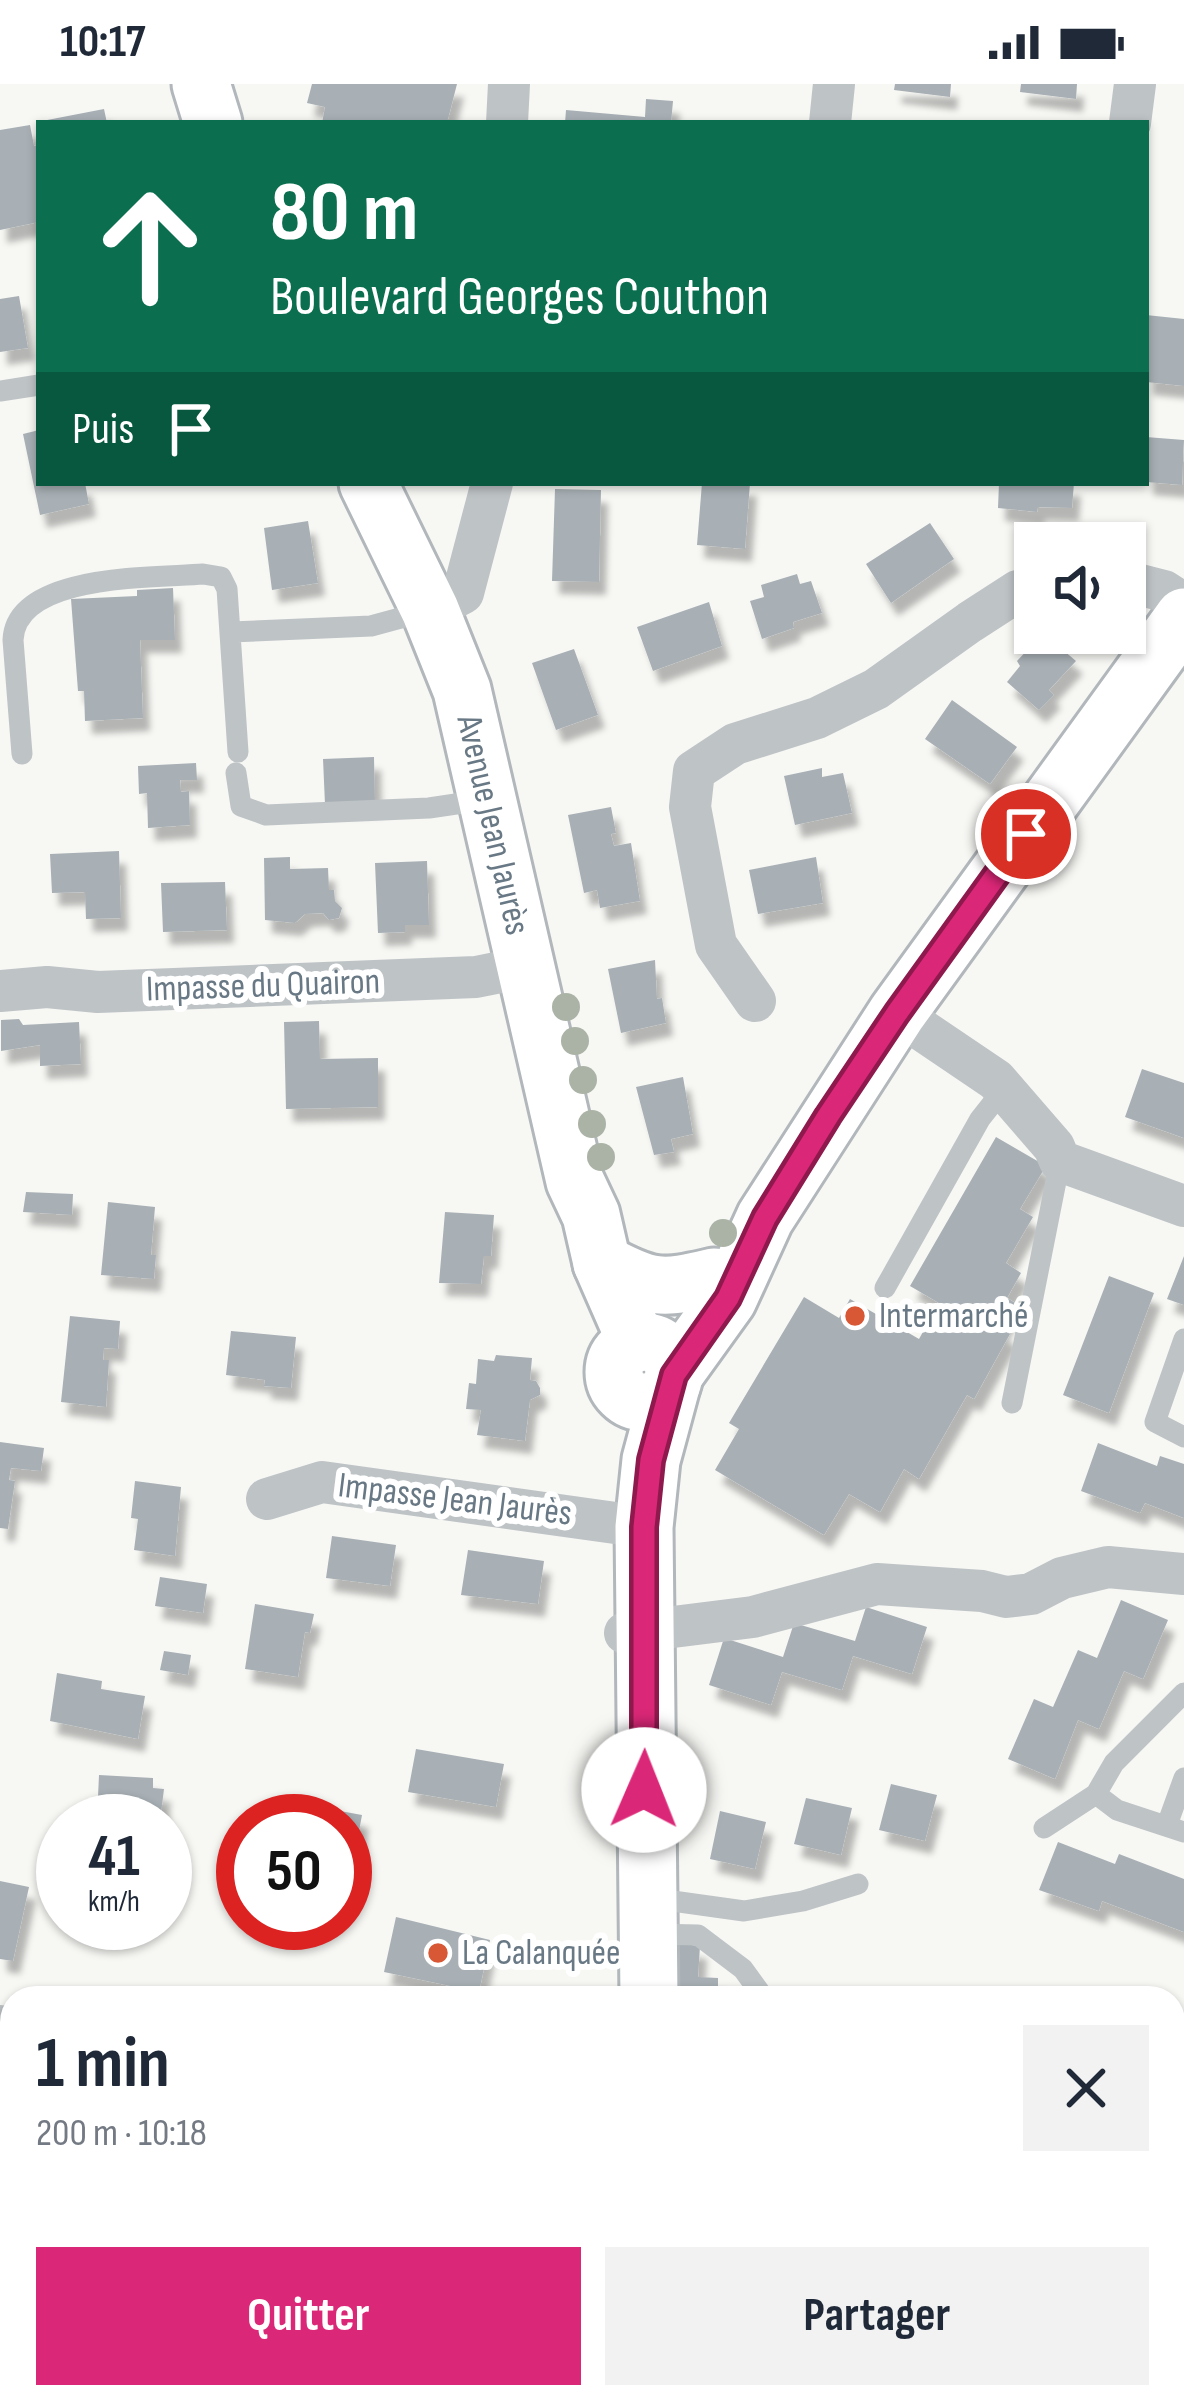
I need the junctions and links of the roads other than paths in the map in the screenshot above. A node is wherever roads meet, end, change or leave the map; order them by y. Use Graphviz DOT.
graph roads {
  1 [pos="201,84"];
  2 [pos="508,84"];
  3 [pos="834,84"];
  4 [pos="1135,84"];
  5 [pos="212,120"];
  6 [pos="507,120"];
  7 [pos="830,120"];
  8 [pos="1130,120"];
  9 [pos="36,385"];
  10 [pos="0,391"];
  11 [pos="369,486"];
  12 [pos="491,486"];
  13 [pos="1146,587"];
  14 [pos="1014,594"];
  15 [pos="1184,604"];
  16 [pos="430,610"];
  17 [pos="1184,616"];
  18 [pos="231,632"];
  19 [pos="22,754"];
  20 [pos="489,800"];
  21 [pos="526,967"];
  22 [pos="0,991"];
  23 [pos="755,1001"];
  24 [pos="897,1013"];
  25 [pos="1003,1090"];
  26 [pos="1060,1161"];
  27 [pos="574,1181"];
  28 [pos="1184,1206"];
  29 [pos="765,1218"];
  30 [pos="602,1263"];
  31 [pos="715,1277"];
  32 [pos="885,1288"];
  33 [pos="1184,1339"];
  34 [pos="646,1366"];
  35 [pos="1012,1403"];
  36 [pos="1184,1437"];
  37 [pos="267,1499"];
  38 [pos="633,1525"];
  39 [pos="1184,1574"];
  40 [pos="636,1632"];
  41 [pos="1184,1693"];
  42 [pos="1184,1778"];
  43 [pos="1096,1795"];
  44 [pos="1044,1828"];
  45 [pos="1175,1829"];
  46 [pos="858,1884"];
  47 [pos="639,1909"];
  48 [pos="622,1986"];
  49 [pos="648,1986"];
  50 [pos="755,1986"];
  1 -- 5 [label="main road"];
  2 -- 6 [label="street"];
  3 -- 7 [label="street"];
  4 -- 8 [label="street"];
  9 -- 10 [label="lane"];
  11 -- 16 [label="main road, Avenue Jean Jaurès"];
  12 -- 16 [label="street"];
  13 -- 15 [label="street"];
  14 -- 23 [label="street"];
  16 -- 18 [label="lane"];
  16 -- 20 [label="main road, Avenue Jean Jaurès"];
  17 -- 24 [label="main road"];
  18 -- 19 [label="lane"];
  18 -- 20 [label="lane"];
  20 -- 21 [label="main road, Avenue Jean Jaurès"];
  21 -- 22 [label="street, Impasse du Quairon"];
  21 -- 27 [label="main road, Avenue Jean Jaurès"];
  24 -- 25 [label="street"];
  24 -- 29 [label="main road"];
  25 -- 26 [label="street"];
  25 -- 32 [label="lane"];
  26 -- 28 [label="street"];
  26 -- 35 [label="lane"];
  27 -- 30 [label="main road, Avenue Jean Jaurès"];
  27 -- 34 [label="main road, Avenue Jean Jaurès"];
  29 -- 31 [label="main road"];
  29 -- 34 [label="main road"];
  30 -- 31 [label="main road"];
  30 -- 34 [label="main road, Avenue Jean Jaurès"];
  31 -- 34 [label="main road"];
  33 -- 36 [label="lane"];
  34 -- 38 [label="main road, Avenue Jean Jaurès"];
  37 -- 38 [label="street, Impasse Jean Jaurès"];
  38 -- 40 [label="main road, Avenue Jean Jaurès"];
  39 -- 40 [label="street"];
  40 -- 47 [label="main road, Avenue Jean Jaurès"];
  41 -- 43 [label="lane"];
  42 -- 45 [label="lane"];
  43 -- 44 [label="lane"];
  43 -- 45 [label="lane"];
  46 -- 47 [label="lane"];
  47 -- 48 [label="main road, Avenue Jean Jaurès"];
  47 -- 49 [label="main road, Avenue Jean Jaurès"];
  47 -- 50 [label="lane"];
}
